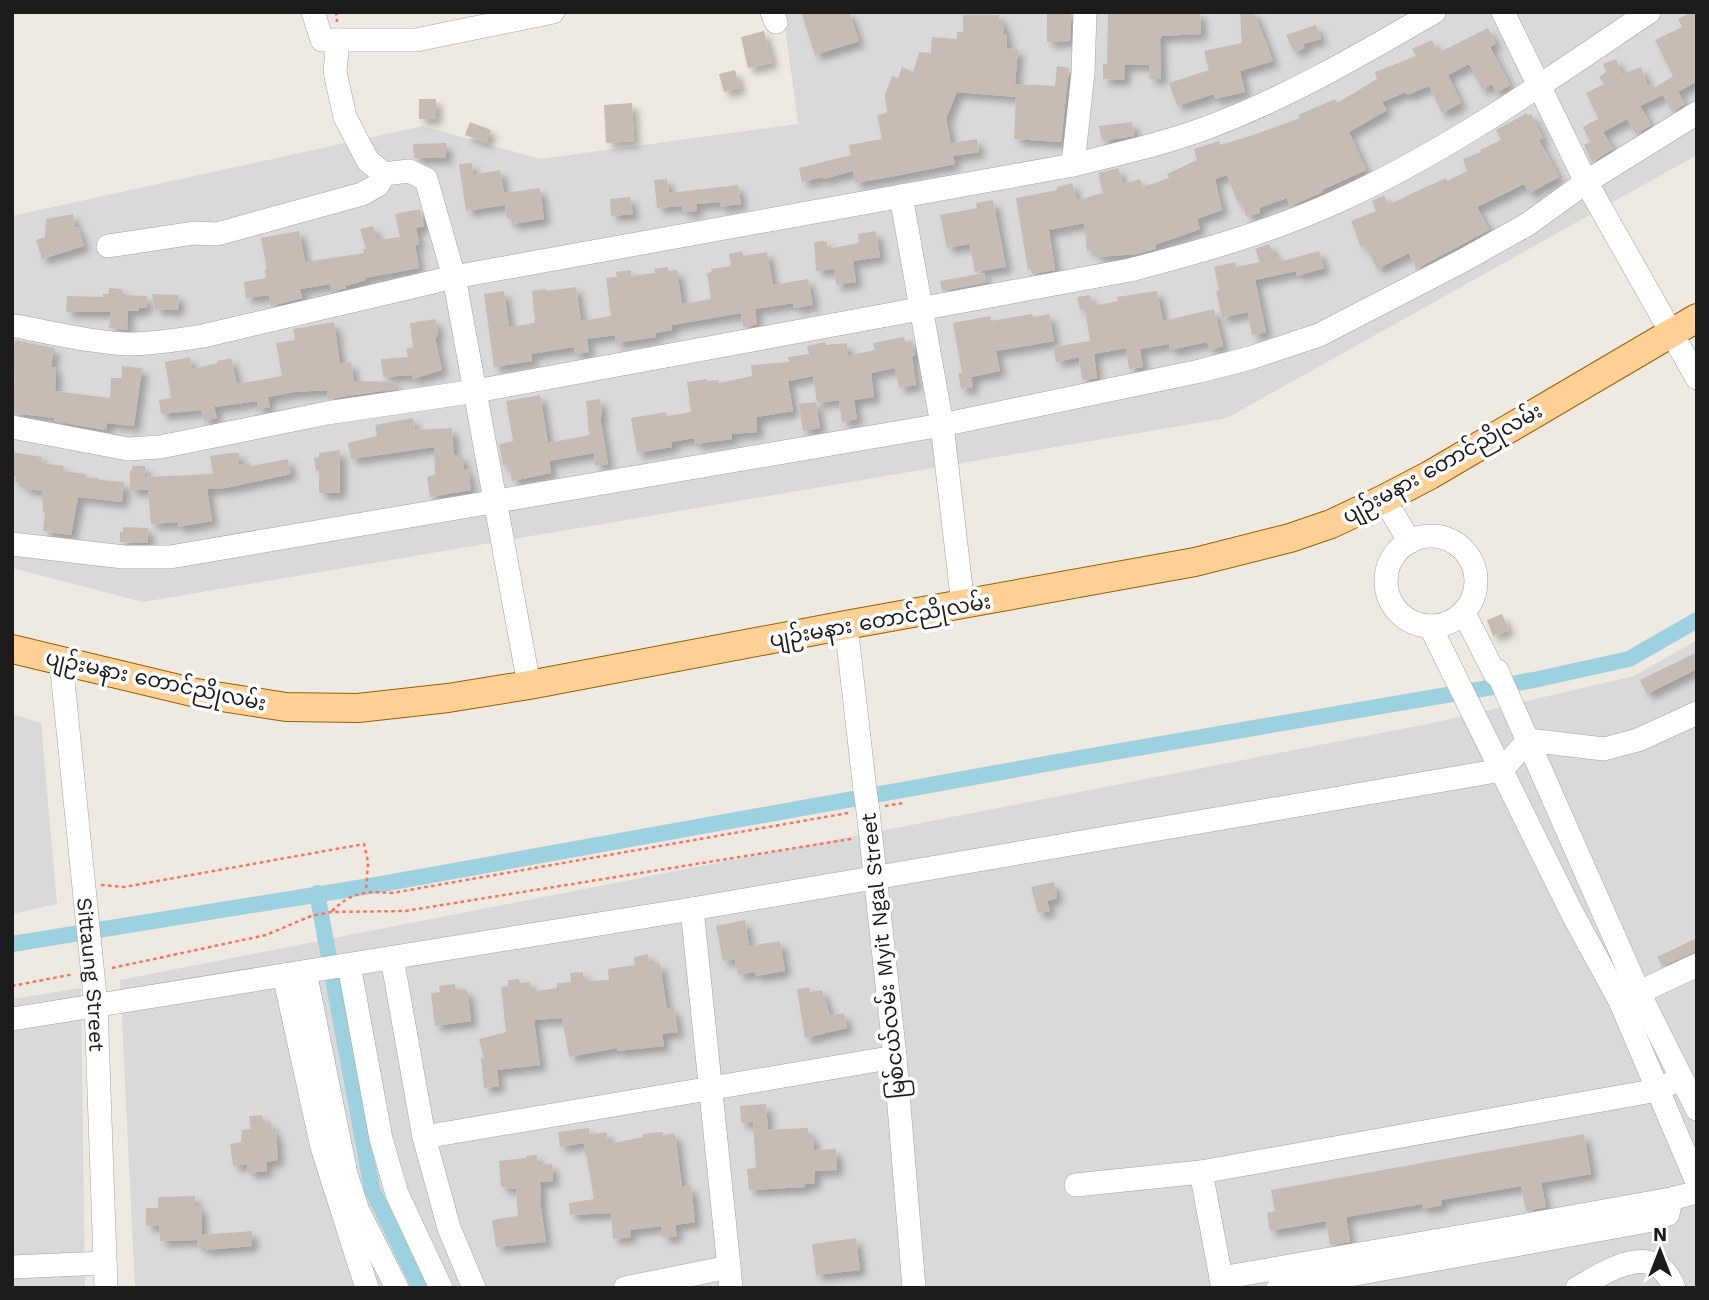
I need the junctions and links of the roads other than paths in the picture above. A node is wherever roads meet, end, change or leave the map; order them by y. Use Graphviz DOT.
graph roads {
  1 [pos="313,12"];
  2 [pos="553,12"];
  3 [pos="1085,12"];
  4 [pos="1434,12"];
  5 [pos="1503,12"];
  6 [pos="1649,12"];
  7 [pos="338,40"];
  8 [pos="1538,86"];
  9 [pos="1697,113"];
  10 [pos="1073,165"];
  11 [pos="384,174"];
  12 [pos="1586,182"];
  13 [pos="901,196"];
  14 [pos="108,246"];
  15 [pos="454,277"];
  16 [pos="923,308"];
  17 [pos="1697,318"];
  18 [pos="13,326"];
  19 [pos="1670,333"];
  20 [pos="1697,377"];
  21 [pos="476,391"];
  22 [pos="942,425"];
  23 [pos="12,427"];
  24 [pos="1384,499"];
  25 [pos="496,500"];
  26 [pos="1410,542"];
  27 [pos="12,544"];
  28 [pos="962,605"];
  29 [pos="1464,613"];
  30 [pos="846,625"];
  31 [pos="1430,626"];
  32 [pos="12,649"];
  33 [pos="61,661"];
  34 [pos="529,685"];
  35 [pos="1695,718"];
  36 [pos="1528,740"];
  37 [pos="1502,770"];
  38 [pos="876,877"];
  39 [pos="692,909"];
  40 [pos="392,958"];
  41 [pos="1697,965"];
  42 [pos="319,969"];
  43 [pos="1630,997"];
  44 [pos="96,1006"];
  45 [pos="12,1019"];
  46 [pos="895,1057"];
  47 [pos="1681,1078"];
  48 [pos="710,1088"];
  49 [pos="1658,1090"];
  50 [pos="1697,1109"];
  51 [pos="424,1137"];
  52 [pos="1201,1172"];
  53 [pos="1697,1182"];
  54 [pos="1076,1185"];
  55 [pos="1697,1192"];
  56 [pos="105,1263"];
  57 [pos="12,1267"];
  58 [pos="1317,1271"];
  59 [pos="730,1278"];
  60 [pos="1222,1283"];
  61 [pos="1585,1286"];
  62 [pos="106,1288"];
  63 [pos="367,1288"];
  64 [pos="397,1288"];
  65 [pos="441,1288"];
  66 [pos="474,1288"];
  67 [pos="625,1288"];
  68 [pos="914,1288"];
  69 [pos="1278,1288"];
  70 [pos="1674,1288"];
  1 -- 7 [label="street"];
  2 -- 7 [label="street"];
  3 -- 10 [label="street"];
  4 -- 10 [label="street"];
  5 -- 8 [label="street"];
  6 -- 8 [label="street"];
  7 -- 11 [label="street"];
  8 -- 12 [label="street"];
  8 -- 16 [label="street"];
  9 -- 12 [label="street"];
  10 -- 13 [label="street"];
  11 -- 14 [label="street"];
  11 -- 15 [label="street"];
  12 -- 19 [label="street"];
  12 -- 22 [label="street"];
  13 -- 15 [label="street"];
  13 -- 16 [label="street"];
  15 -- 18 [label="street"];
  15 -- 21 [label="street"];
  16 -- 21 [label="street"];
  16 -- 22 [label="street"];
  17 -- 19 [label="main road, ပျဉ်းမနား တောင်ညိုလမ်း"];
  19 -- 20 [label="street"];
  19 -- 24 [label="main road, ပျဉ်းမနား တောင်ညိုလမ်း"];
  21 -- 23 [label="street"];
  21 -- 25 [label="street"];
  22 -- 25 [label="street"];
  22 -- 28 [label="street"];
  24 -- 26 [label="street"];
  24 -- 28 [label="main road, ပျဉ်းမနား တောင်ညိုလမ်း"];
  25 -- 27 [label="street"];
  25 -- 34 [label="street"];
  26 -- 29 [label="street"];
  26 -- 31 [label="street"];
  28 -- 30 [label="main road, ပျဉ်းမနား တောင်ညိုလမ်း"];
  29 -- 31 [label="street"];
  29 -- 36 [label="street"];
  30 -- 34 [label="main road, ပျဉ်းမနား တောင်ညိုလမ်း"];
  30 -- 38 [label="street, မြစ်ငယ်လမ်း Myit Ngal Street"];
  31 -- 37 [label="street"];
  32 -- 33 [label="main road, ပျဉ်းမနား တောင်ညိုလမ်း"];
  33 -- 34 [label="main road, ပျဉ်းမနား တောင်ညိုလမ်း"];
  33 -- 44 [label="street, Sittaung Street"];
  35 -- 36 [label="street"];
  36 -- 37 [label="street"];
  36 -- 43 [label="street"];
  37 -- 38 [label="street"];
  37 -- 43 [label="street"];
  38 -- 39 [label="street"];
  38 -- 46 [label="street, မြစ်ငယ်လမ်း Myit Ngal Street"];
  39 -- 40 [label="street"];
  39 -- 48 [label="street"];
  40 -- 42 [label="street"];
  40 -- 51 [label="street"];
  41 -- 43 [label="street"];
  42 -- 44 [label="street"];
  42 -- 63 [label="street"];
  42 -- 64 [label="street"];
  42 -- 65 [label="street"];
  43 -- 47 [label="street"];
  43 -- 49 [label="street"];
  44 -- 45 [label="street"];
  44 -- 56 [label="street, Sittaung Street"];
  46 -- 48 [label="street"];
  46 -- 68 [label="street, မြစ်ငယ်လမ်း Myit Ngal Street"];
  47 -- 49 [label="street"];
  47 -- 50 [label="street"];
  48 -- 51 [label="street"];
  48 -- 59 [label="street"];
  49 -- 52 [label="street"];
  49 -- 53 [label="street"];
  51 -- 66 [label="street"];
  52 -- 54 [label="street"];
  52 -- 60 [label="street"];
  55 -- 58 [label="street"];
  56 -- 57 [label="street"];
  56 -- 62 [label="street, Sittaung Street"];
  58 -- 60 [label="street"];
  58 -- 69 [label="street"];
  59 -- 67 [label="street"];
  61 -- 70 [label="street"];
}
